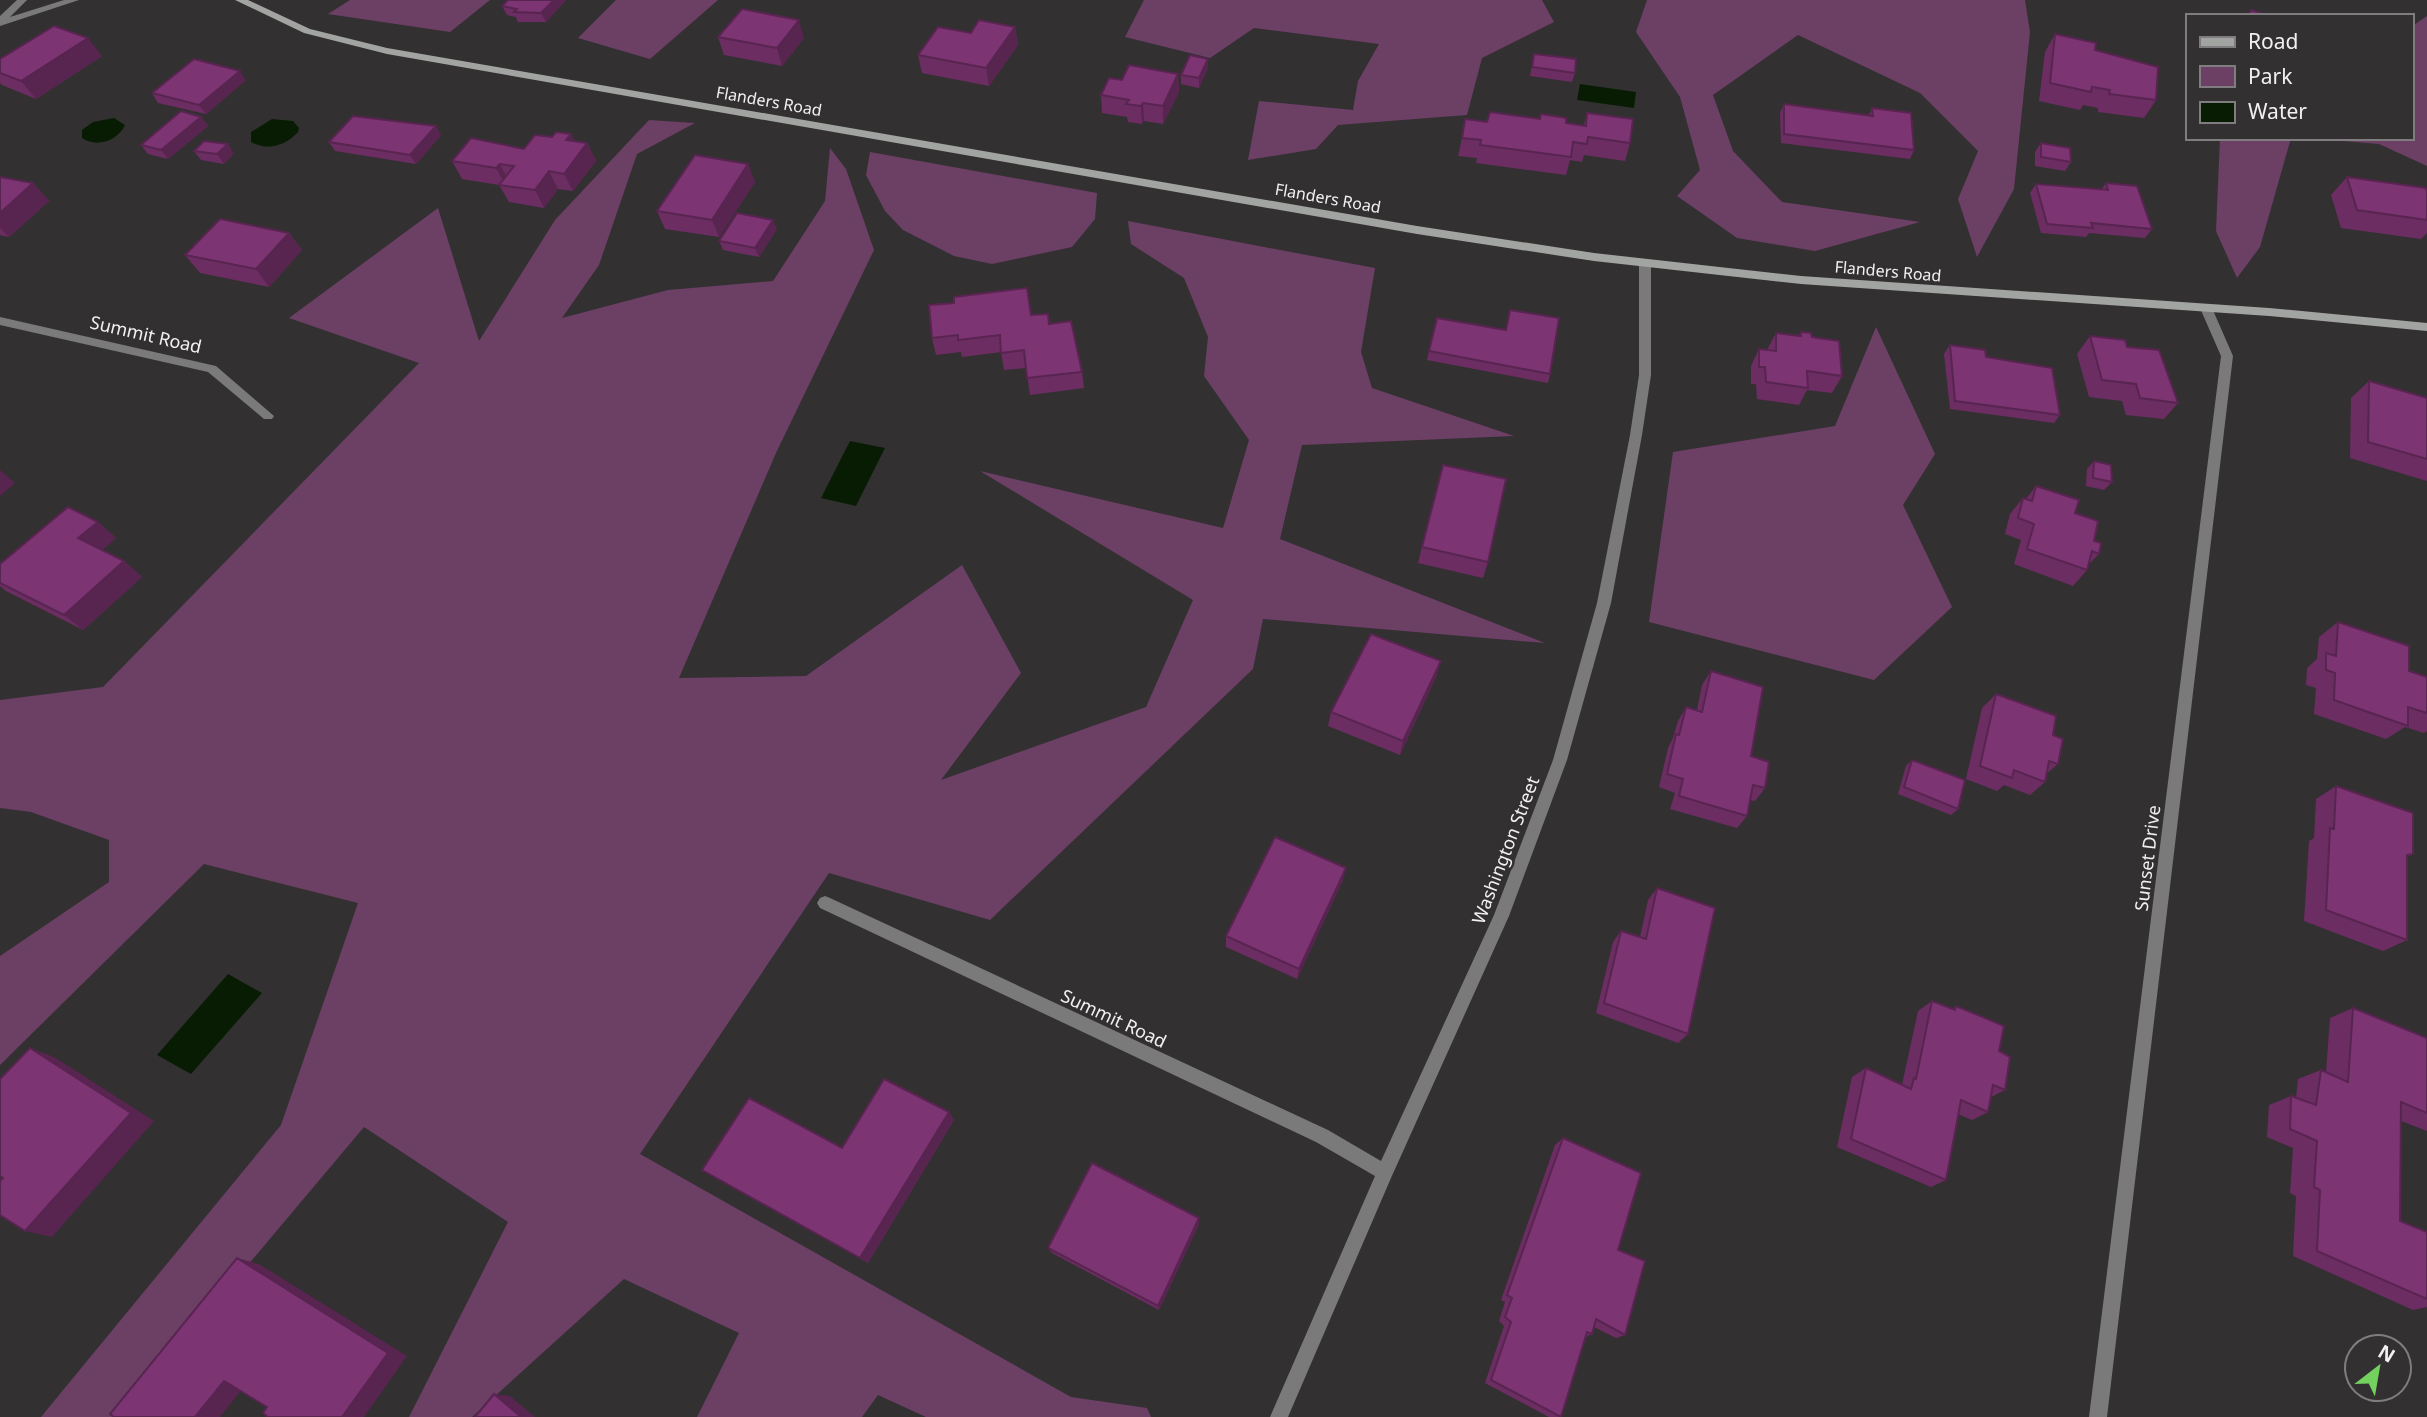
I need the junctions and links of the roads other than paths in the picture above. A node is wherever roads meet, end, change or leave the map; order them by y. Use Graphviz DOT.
graph roads {
  1 [pos="22,0"];
  2 [pos="74,0"];
  3 [pos="240,0"];
  4 [pos="0,22"];
  5 [pos="1645,264"];
  6 [pos="2206,308"];
  7 [pos="0,321"];
  8 [pos="2427,327"];
  9 [pos="268,416"];
  10 [pos="825,903"];
  11 [pos="1385,1172"];
  12 [pos="1279,1417"];
  13 [pos="2098,1417"];
  1 -- 4 [label="street"];
  2 -- 4 [label="street"];
  3 -- 5 [label="main road, Flanders Road"];
  5 -- 6 [label="main road, Flanders Road"];
  5 -- 11 [label="street, Washington Street"];
  6 -- 8 [label="main road, Flanders Road"];
  6 -- 13 [label="street, Sunset Drive"];
  7 -- 9 [label="street, Summit Road"];
  10 -- 11 [label="street, Summit Road"];
  11 -- 12 [label="street, Washington Street"];
}
